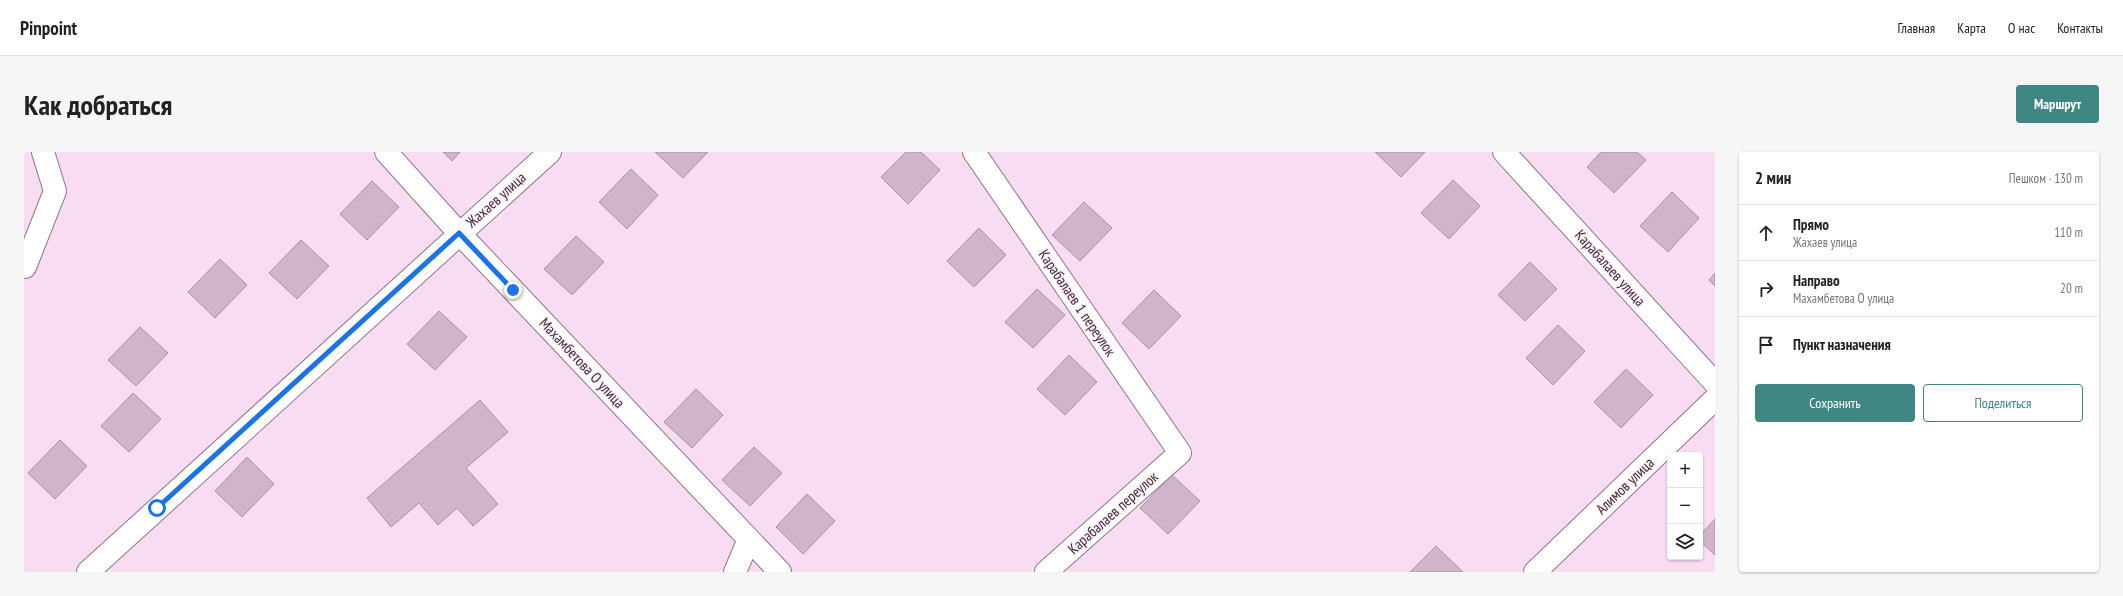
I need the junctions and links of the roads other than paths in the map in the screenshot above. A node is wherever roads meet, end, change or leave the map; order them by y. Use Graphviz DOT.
graph roads {
  1 [pos="43,152"];
  2 [pos="386,152"];
  3 [pos="550,152"];
  4 [pos="974,152"];
  5 [pos="1504,152"];
  6 [pos="459,233"];
  7 [pos="24,267"];
  8 [pos="1715,383"];
  9 [pos="1715,399"];
  10 [pos="1180,453"];
  11 [pos="749,539"];
  12 [pos="88,572"];
  13 [pos="735,572"];
  14 [pos="780,572"];
  15 [pos="1046,572"];
  16 [pos="1536,572"];
  1 -- 7 [label="street"];
  2 -- 6 [label="street, Махамбетова О улица"];
  3 -- 6 [label="street, Жахаев улица"];
  4 -- 10 [label="street, Карабалаев 1 переулок"];
  5 -- 8 [label="street, Карабалаев улица"];
  6 -- 11 [label="street, Махамбетова О улица"];
  6 -- 12 [label="street, Жахаев улица"];
  9 -- 16 [label="street, Алимов улица"];
  10 -- 15 [label="street, Карабалаев переулок"];
  11 -- 13 [label="street"];
  11 -- 14 [label="street, Махамбетова О улица"];
}
